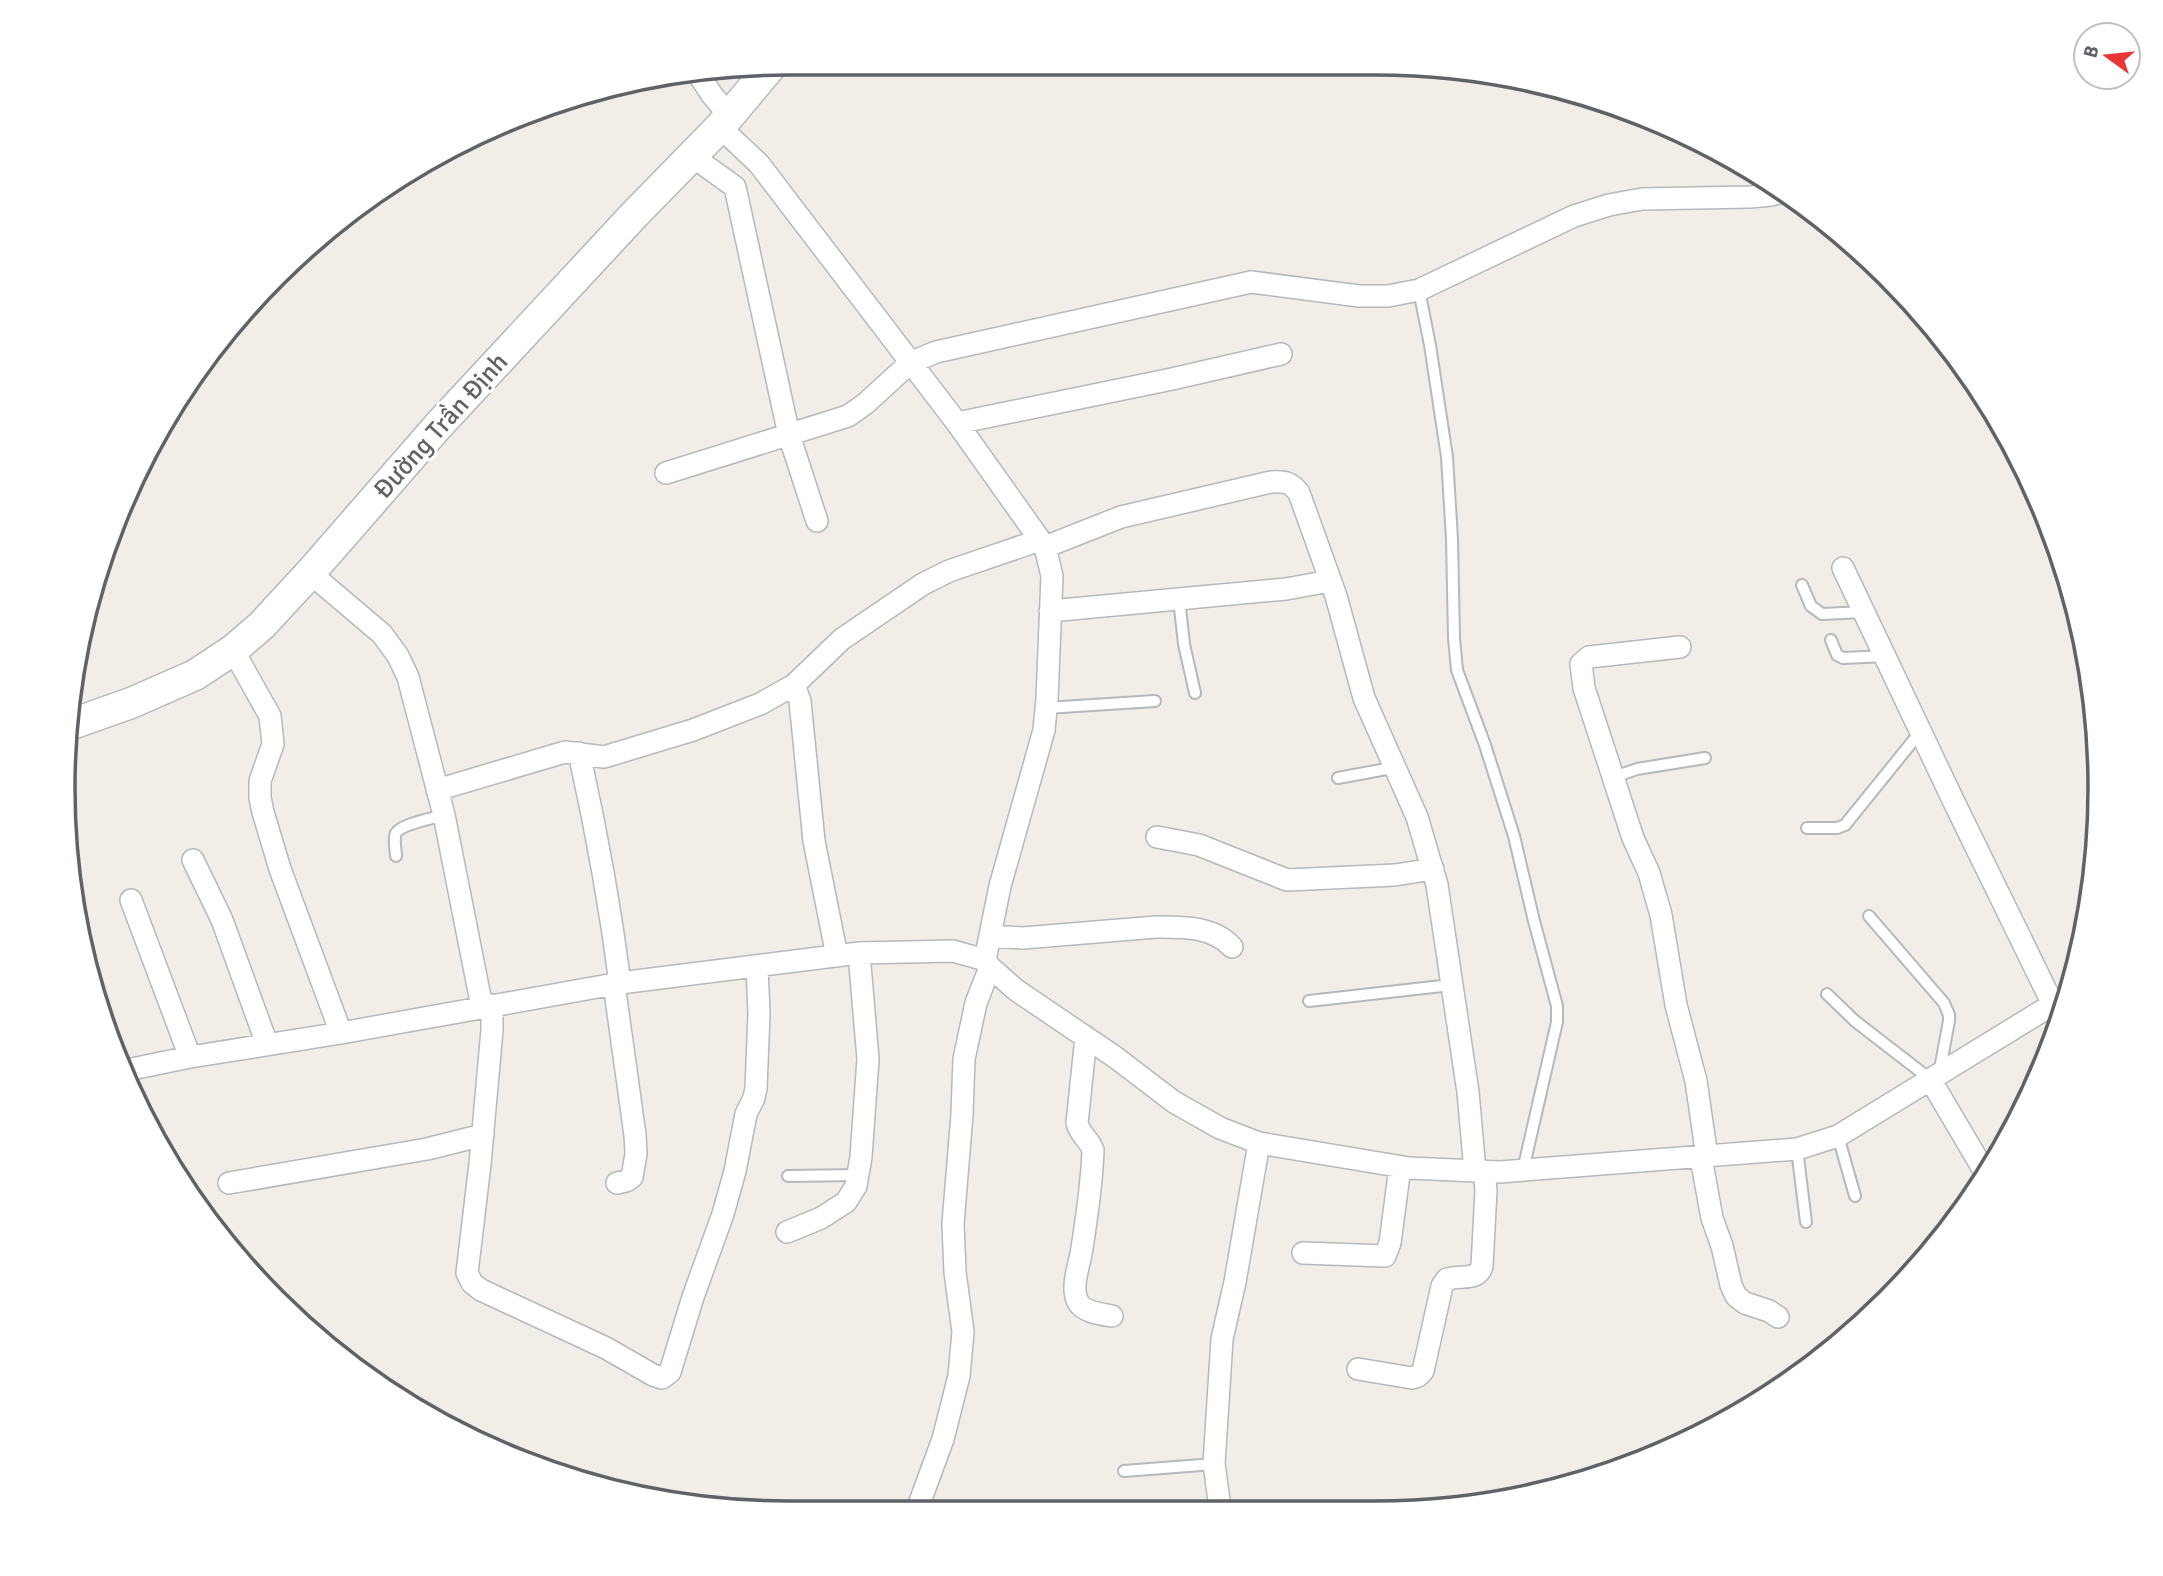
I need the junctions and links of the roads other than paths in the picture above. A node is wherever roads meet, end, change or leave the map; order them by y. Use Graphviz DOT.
graph roads {
  1 [pos="762,76"];
  2 [pos="702,80"];
  3 [pos="724,121"];
  4 [pos="692,156"];
  5 [pos="1771,195"];
  6 [pos="1419,290"];
  7 [pos="1281,354"];
  8 [pos="910,363"];
  9 [pos="957,423"];
  10 [pos="789,435"];
  11 [pos="666,473"];
  12 [pos="817,521"];
  13 [pos="1043,544"];
  14 [pos="1843,568"];
  15 [pos="310,573"];
  16 [pos="1330,581"];
  17 [pos="1802,584"];
  18 [pos="1179,599"];
  19 [pos="1050,611"];
  20 [pos="1864,612"];
  21 [pos="1831,640"];
  22 [pos="1680,647"];
  23 [pos="233,650"];
  24 [pos="1886,656"];
  25 [pos="794,685"];
  26 [pos="1195,693"];
  27 [pos="1155,701"];
  28 [pos="1046,708"];
  29 [pos="79,721"];
  30 [pos="1921,731"];
  31 [pos="579,753"];
  32 [pos="1705,758"];
  33 [pos="1397,767"];
  34 [pos="1614,777"];
  35 [pos="1338,778"];
  36 [pos="437,790"];
  37 [pos="444,815"];
  38 [pos="1807,828"];
  39 [pos="1157,837"];
  40 [pos="396,856"];
  41 [pos="193,860"];
  42 [pos="1433,869"];
  43 [pos="131,900"];
  44 [pos="1869,916"];
  45 [pos="990,936"];
  46 [pos="1232,947"];
  47 [pos="859,953"];
  48 [pos="837,956"];
  49 [pos="988,963"];
  50 [pos="757,967"];
  51 [pos="617,984"];
  52 [pos="1451,985"];
  53 [pos="1827,994"];
  54 [pos="2055,998"];
  55 [pos="1309,1001"];
  56 [pos="487,1006"];
  57 [pos="2052,1012"];
  58 [pos="341,1033"];
  59 [pos="1086,1037"];
  60 [pos="267,1044"];
  61 [pos="190,1057"];
  62 [pos="133,1069"];
  63 [pos="1934,1077"];
  64 [pos="482,1135"];
  65 [pos="1838,1136"];
  66 [pos="1259,1143"];
  67 [pos="1797,1149"];
  68 [pos="1704,1157"];
  69 [pos="1980,1163"];
  70 [pos="1401,1167"];
  71 [pos="1523,1170"];
  72 [pos="1479,1171"];
  73 [pos="858,1175"];
  74 [pos="788,1176"];
  75 [pos="229,1183"];
  76 [pos="617,1184"];
  77 [pos="1855,1196"];
  78 [pos="1806,1222"];
  79 [pos="786,1232"];
  80 [pos="1303,1254"];
  81 [pos="1112,1316"];
  82 [pos="1778,1317"];
  83 [pos="1358,1369"];
  84 [pos="1214,1465"];
  85 [pos="1124,1471"];
  86 [pos="920,1501"];
  87 [pos="1219,1501"];
  1 -- 3 [label="main road, Đường Trần Định"];
  2 -- 3 [label="street"];
  3 -- 4 [label="main road, Đường Trần Định"];
  3 -- 8 [label="street"];
  4 -- 10 [label="street"];
  4 -- 15 [label="main road, Đường Trần Định"];
  5 -- 6 [label="street"];
  6 -- 8 [label="street"];
  6 -- 71 [label="lane"];
  7 -- 9 [label="street"];
  8 -- 9 [label="street"];
  8 -- 10 [label="street"];
  9 -- 13 [label="street"];
  10 -- 11 [label="street"];
  10 -- 12 [label="street"];
  13 -- 16 [label="street"];
  13 -- 19 [label="street"];
  13 -- 25 [label="street"];
  14 -- 20 [label="street"];
  15 -- 23 [label="main road, Đường Trần Định"];
  15 -- 36 [label="street"];
  16 -- 18 [label="street"];
  16 -- 33 [label="street"];
  17 -- 20 [label="lane"];
  18 -- 19 [label="street"];
  18 -- 26 [label="lane"];
  19 -- 28 [label="street"];
  20 -- 24 [label="street"];
  21 -- 24 [label="lane"];
  22 -- 34 [label="street"];
  23 -- 29 [label="main road, Đường Trần Định"];
  23 -- 58 [label="street"];
  24 -- 30 [label="street"];
  25 -- 31 [label="street"];
  25 -- 48 [label="street"];
  27 -- 28 [label="lane"];
  28 -- 45 [label="street"];
  30 -- 38 [label="lane"];
  30 -- 54 [label="street"];
  31 -- 36 [label="street"];
  31 -- 51 [label="street"];
  32 -- 34 [label="lane"];
  33 -- 35 [label="lane"];
  33 -- 42 [label="street"];
  34 -- 68 [label="street"];
  36 -- 37 [label="street"];
  37 -- 40 [label="lane"];
  37 -- 56 [label="street"];
  39 -- 42 [label="street"];
  41 -- 60 [label="street"];
  42 -- 52 [label="street"];
  43 -- 61 [label="street"];
  44 -- 63 [label="lane"];
  45 -- 46 [label="street"];
  45 -- 49 [label="street"];
  47 -- 48 [label="street"];
  47 -- 49 [label="street"];
  47 -- 73 [label="street"];
  48 -- 50 [label="street"];
  49 -- 59 [label="street"];
  49 -- 86 [label="street"];
  50 -- 51 [label="street"];
  50 -- 64 [label="street"];
  51 -- 56 [label="street"];
  51 -- 76 [label="street"];
  52 -- 55 [label="lane"];
  52 -- 72 [label="street"];
  53 -- 63 [label="lane"];
  56 -- 58 [label="street"];
  56 -- 64 [label="street"];
  57 -- 63 [label="street"];
  58 -- 60 [label="street"];
  59 -- 66 [label="street"];
  59 -- 81 [label="street"];
  60 -- 61 [label="street"];
  61 -- 62 [label="street"];
  63 -- 65 [label="street"];
  63 -- 69 [label="street"];
  64 -- 75 [label="street"];
  65 -- 67 [label="street"];
  65 -- 77 [label="lane"];
  66 -- 70 [label="street"];
  66 -- 84 [label="street"];
  67 -- 68 [label="street"];
  67 -- 78 [label="lane"];
  68 -- 71 [label="street"];
  68 -- 82 [label="street"];
  70 -- 72 [label="street"];
  70 -- 80 [label="street"];
  71 -- 72 [label="street"];
  72 -- 83 [label="street"];
  73 -- 74 [label="lane"];
  73 -- 79 [label="street"];
  84 -- 85 [label="lane"];
  84 -- 87 [label="street"];
}
